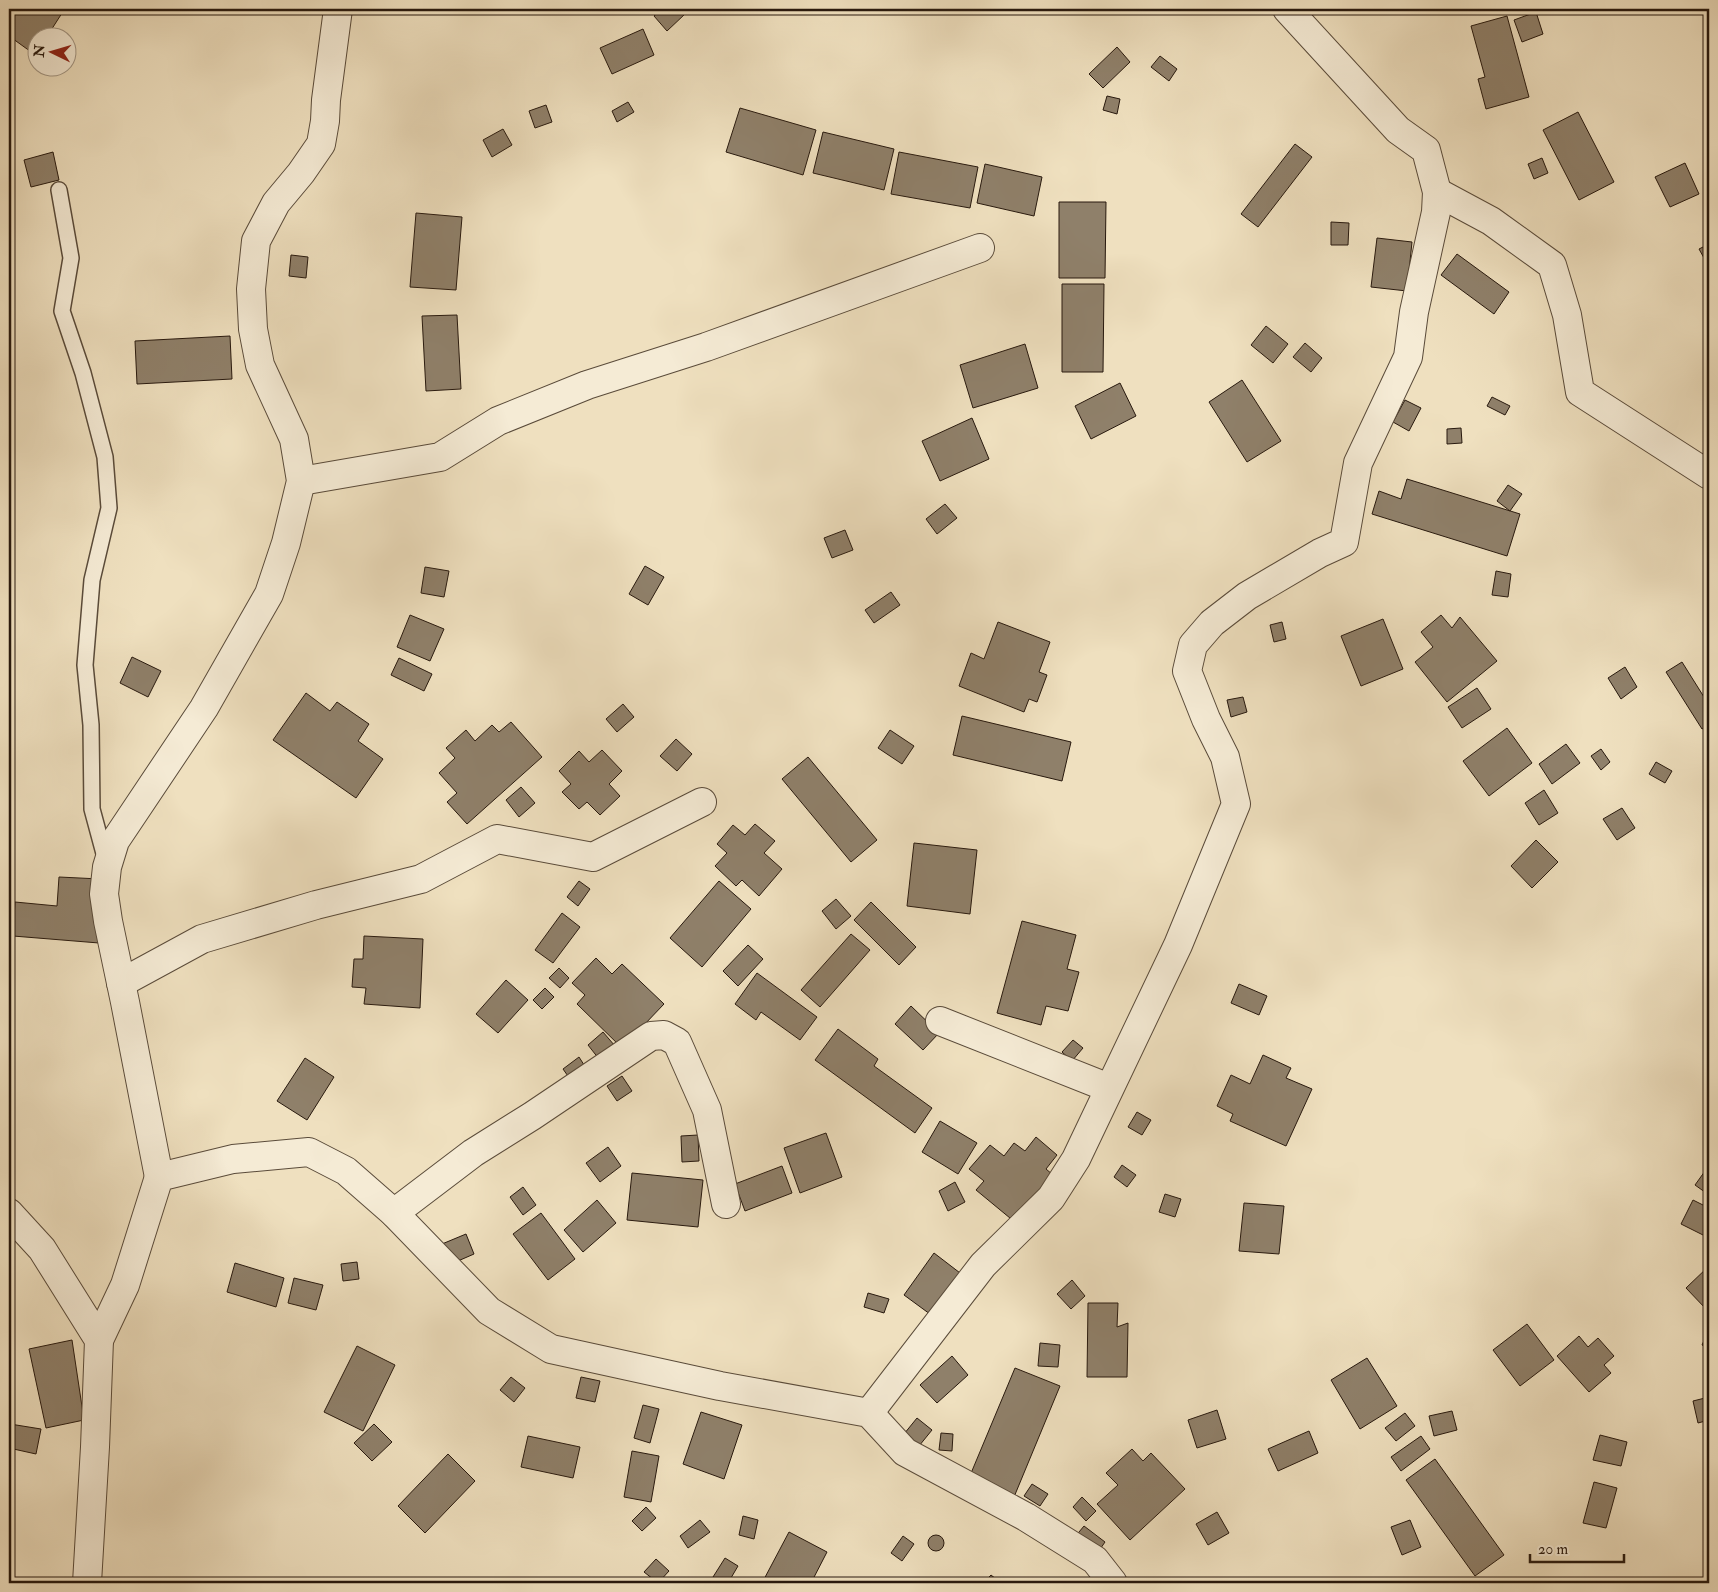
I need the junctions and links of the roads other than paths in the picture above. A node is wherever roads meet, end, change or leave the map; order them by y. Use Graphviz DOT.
graph roads {
  1 [pos="338,9"];
  2 [pos="1287,9"];
  3 [pos="59,190"];
  4 [pos="1437,192"];
  5 [pos="980,248"];
  6 [pos="1709,475"];
  7 [pos="301,481"];
  8 [pos="702,802"];
  9 [pos="107,867"];
  10 [pos="121,983"];
  11 [pos="940,1020"];
  12 [pos="1109,1088"];
  13 [pos="159,1177"];
  14 [pos="726,1204"];
  15 [pos="9,1213"];
  16 [pos="394,1213"];
  17 [pos="99,1340"];
  18 [pos="869,1413"];
  19 [pos="87,1583"];
  20 [pos="1112,1583"];
  1 -- 7 [label="street"];
  2 -- 4 [label="street"];
  3 -- 9 [label="lane"];
  4 -- 6 [label="street"];
  4 -- 12 [label="street"];
  5 -- 7 [label="street"];
  7 -- 9 [label="street"];
  8 -- 10 [label="street"];
  9 -- 10 [label="street"];
  10 -- 13 [label="street"];
  11 -- 12 [label="street"];
  12 -- 18 [label="street"];
  13 -- 16 [label="street"];
  13 -- 17 [label="street"];
  14 -- 16 [label="street"];
  15 -- 17 [label="street"];
  16 -- 18 [label="street"];
  17 -- 19 [label="street"];
  18 -- 20 [label="street"];
}
